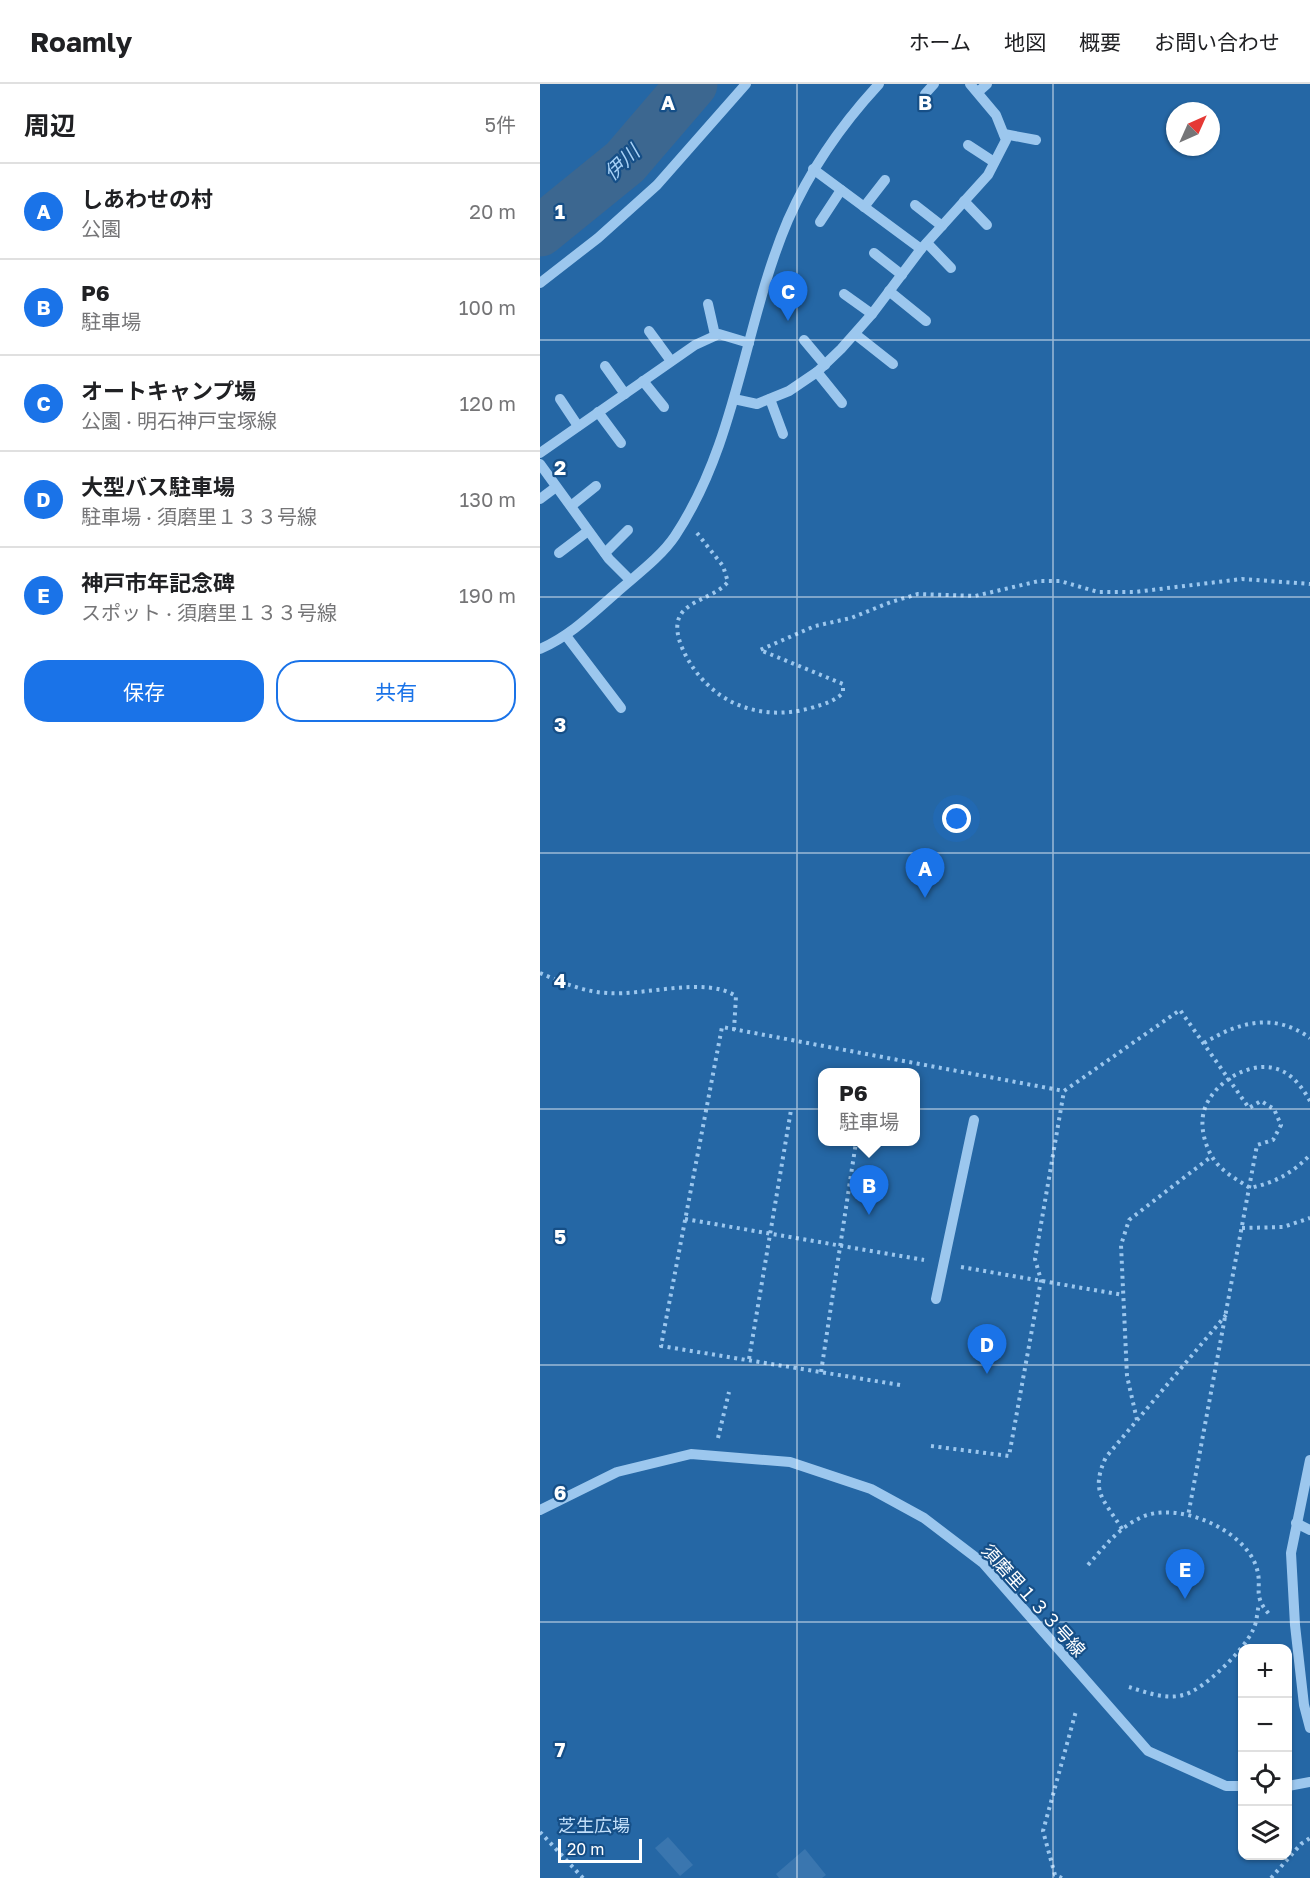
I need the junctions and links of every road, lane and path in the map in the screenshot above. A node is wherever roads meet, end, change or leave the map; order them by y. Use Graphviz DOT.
graph roads {
  1 [pos="747,84"];
  2 [pos="879,84"];
  3 [pos="934,84"];
  4 [pos="987,84"];
  5 [pos="974,88"];
  6 [pos="925,94"];
  7 [pos="1004,134"];
  8 [pos="1036,140"];
  9 [pos="968,145"];
  10 [pos="994,162"];
  11 [pos="813,169"];
  12 [pos="885,180"];
  13 [pos="841,190"];
  14 [pos="964,201"];
  15 [pos="915,205"];
  16 [pos="864,207"];
  17 [pos="820,222"];
  18 [pos="987,225"];
  19 [pos="942,226"];
  20 [pos="924,246"];
  21 [pos="874,254"];
  22 [pos="951,268"];
  23 [pos="902,275"];
  24 [pos="540,283"];
  25 [pos="889,291"];
  26 [pos="844,294"];
  27 [pos="708,304"];
  28 [pos="872,314"];
  29 [pos="926,321"];
  30 [pos="649,331"];
  31 [pos="855,334"];
  32 [pos="715,335"];
  33 [pos="804,340"];
  34 [pos="749,343"];
  35 [pos="671,362"];
  36 [pos="893,364"];
  37 [pos="605,366"];
  38 [pos="821,369"];
  39 [pos="643,381"];
  40 [pos="625,394"];
  41 [pos="560,399"];
  42 [pos="734,399"];
  43 [pos="770,399"];
  44 [pos="842,403"];
  45 [pos="664,407"];
  46 [pos="598,412"];
  47 [pos="578,426"];
  48 [pos="783,434"];
  49 [pos="621,443"];
  50 [pos="540,453"];
  51 [pos="540,464"];
  52 [pos="596,486"];
  53 [pos="556,487"];
  54 [pos="540,499"];
  55 [pos="571,506"];
  56 [pos="685,519"];
  57 [pos="628,530"];
  58 [pos="588,531"];
  59 [pos="559,553"];
  60 [pos="605,553"];
  61 [pos="630,580"];
  62 [pos="1310,584"];
  63 [pos="567,636"];
  64 [pos="540,649"];
  65 [pos="621,708"];
  66 [pos="540,973"];
  67 [pos="734,1030"];
  68 [pos="1310,1038"];
  69 [pos="1204,1043"];
  70 [pos="1229,1079"];
  71 [pos="1064,1091"];
  72 [pos="1310,1101"];
  73 [pos="791,1110"];
  74 [pos="974,1120"];
  75 [pos="855,1146"];
  76 [pos="1310,1155"];
  77 [pos="1212,1156"];
  78 [pos="1250,1188"];
  79 [pos="1310,1218"];
  80 [pos="685,1219"];
  81 [pos="1242,1228"];
  82 [pos="769,1233"];
  83 [pos="840,1246"];
  84 [pos="942,1264"];
  85 [pos="1041,1280"];
  86 [pos="1123,1294"];
  87 [pos="936,1299"];
  88 [pos="1227,1314"];
  89 [pos="748,1359"];
  90 [pos="821,1372"];
  91 [pos="900,1385"];
  92 [pos="729,1392"];
  93 [pos="1137,1420"];
  94 [pos="717,1442"];
  95 [pos="931,1446"];
  96 [pos="1310,1460"];
  97 [pos="540,1510"];
  98 [pos="1188,1516"];
  99 [pos="1296,1523"];
  100 [pos="1122,1529"];
  101 [pos="1310,1530"];
  102 [pos="1088,1565"];
  103 [pos="1259,1604"];
  104 [pos="1271,1616"];
  105 [pos="1129,1687"];
  106 [pos="1076,1711"];
  107 [pos="1310,1728"];
  108 [pos="1310,1782"];
  109 [pos="1292,1785"];
  110 [pos="1238,1786"];
  111 [pos="540,1832"];
  112 [pos="1310,1838"];
  113 [pos="1053,1876"];
  114 [pos="583,1878"];
  115 [pos="1062,1878"];
  116 [pos="1270,1878"];
  1 -- 24 [label="street"];
  2 -- 11 [label="street"];
  3 -- 6 [label="street"];
  4 -- 5 [label="street"];
  5 -- 7 [label="street"];
  7 -- 8 [label="street"];
  7 -- 10 [label="street"];
  9 -- 10 [label="street"];
  10 -- 14 [label="street"];
  11 -- 13 [label="street"];
  11 -- 34 [label="street"];
  12 -- 16 [label="street"];
  13 -- 16 [label="street"];
  13 -- 17 [label="street"];
  14 -- 18 [label="street"];
  14 -- 19 [label="street"];
  15 -- 19 [label="street"];
  16 -- 20 [label="street"];
  19 -- 20 [label="street"];
  20 -- 22 [label="street"];
  20 -- 23 [label="street"];
  21 -- 23 [label="street"];
  23 -- 25 [label="street"];
  25 -- 28 [label="street"];
  25 -- 29 [label="street"];
  26 -- 28 [label="street"];
  27 -- 32 [label="street"];
  28 -- 31 [label="street"];
  30 -- 35 [label="street"];
  31 -- 36 [label="street"];
  31 -- 38 [label="street"];
  32 -- 34 [label="street"];
  32 -- 35 [label="street"];
  33 -- 38 [label="street"];
  34 -- 42 [label="street"];
  35 -- 39 [label="street"];
  37 -- 40 [label="street"];
  38 -- 43 [label="street"];
  38 -- 44 [label="street"];
  39 -- 40 [label="street"];
  39 -- 45 [label="street"];
  40 -- 46 [label="street"];
  41 -- 47 [label="street"];
  42 -- 43 [label="street"];
  42 -- 56 [label="street"];
  43 -- 48 [label="street"];
  46 -- 47 [label="street"];
  46 -- 49 [label="street"];
  47 -- 50 [label="street"];
  51 -- 53 [label="street"];
  52 -- 55 [label="street"];
  53 -- 54 [label="street"];
  53 -- 55 [label="street"];
  55 -- 58 [label="street"];
  56 -- 61 [label="street"];
  56 -- 62 [label="path"];
  57 -- 60 [label="street"];
  58 -- 59 [label="street"];
  58 -- 60 [label="street"];
  60 -- 61 [label="street"];
  61 -- 63 [label="street"];
  63 -- 64 [label="street"];
  63 -- 65 [label="street"];
  66 -- 67 [label="path"];
  67 -- 71 [label="path"];
  67 -- 80 [label="path"];
  68 -- 69 [label="path"];
  69 -- 70 [label="path"];
  69 -- 71 [label="path"];
  70 -- 72 [label="path"];
  70 -- 77 [label="path"];
  70 -- 78 [label="path"];
  71 -- 85 [label="path"];
  73 -- 82 [label="path"];
  74 -- 84 [label="street"];
  75 -- 83 [label="path"];
  76 -- 78 [label="path"];
  77 -- 78 [label="path"];
  77 -- 86 [label="path"];
  78 -- 81 [label="path"];
  79 -- 81 [label="path"];
  80 -- 82 [label="path"];
  80 -- 89 [label="path"];
  81 -- 88 [label="path"];
  82 -- 83 [label="path"];
  82 -- 89 [label="path"];
  83 -- 84 [label="path"];
  83 -- 90 [label="path"];
  84 -- 85 [label="path"];
  84 -- 87 [label="street"];
  85 -- 86 [label="path"];
  85 -- 95 [label="path"];
  86 -- 93 [label="path"];
  88 -- 93 [label="path"];
  88 -- 98 [label="path"];
  89 -- 90 [label="path"];
  90 -- 91 [label="path"];
  92 -- 94 [label="path"];
  93 -- 100 [label="path"];
  96 -- 99 [label="street"];
  97 -- 110 [label="street, 須磨里１３３号線"];
  98 -- 100 [label="path"];
  98 -- 103 [label="path"];
  99 -- 101 [label="street"];
  99 -- 107 [label="street"];
  100 -- 102 [label="path"];
  103 -- 104 [label="path"];
  103 -- 105 [label="path"];
  106 -- 113 [label="path"];
  108 -- 109 [label="street"];
  111 -- 114 [label="path"];
  112 -- 116 [label="path"];
  113 -- 115 [label="path"];
}
